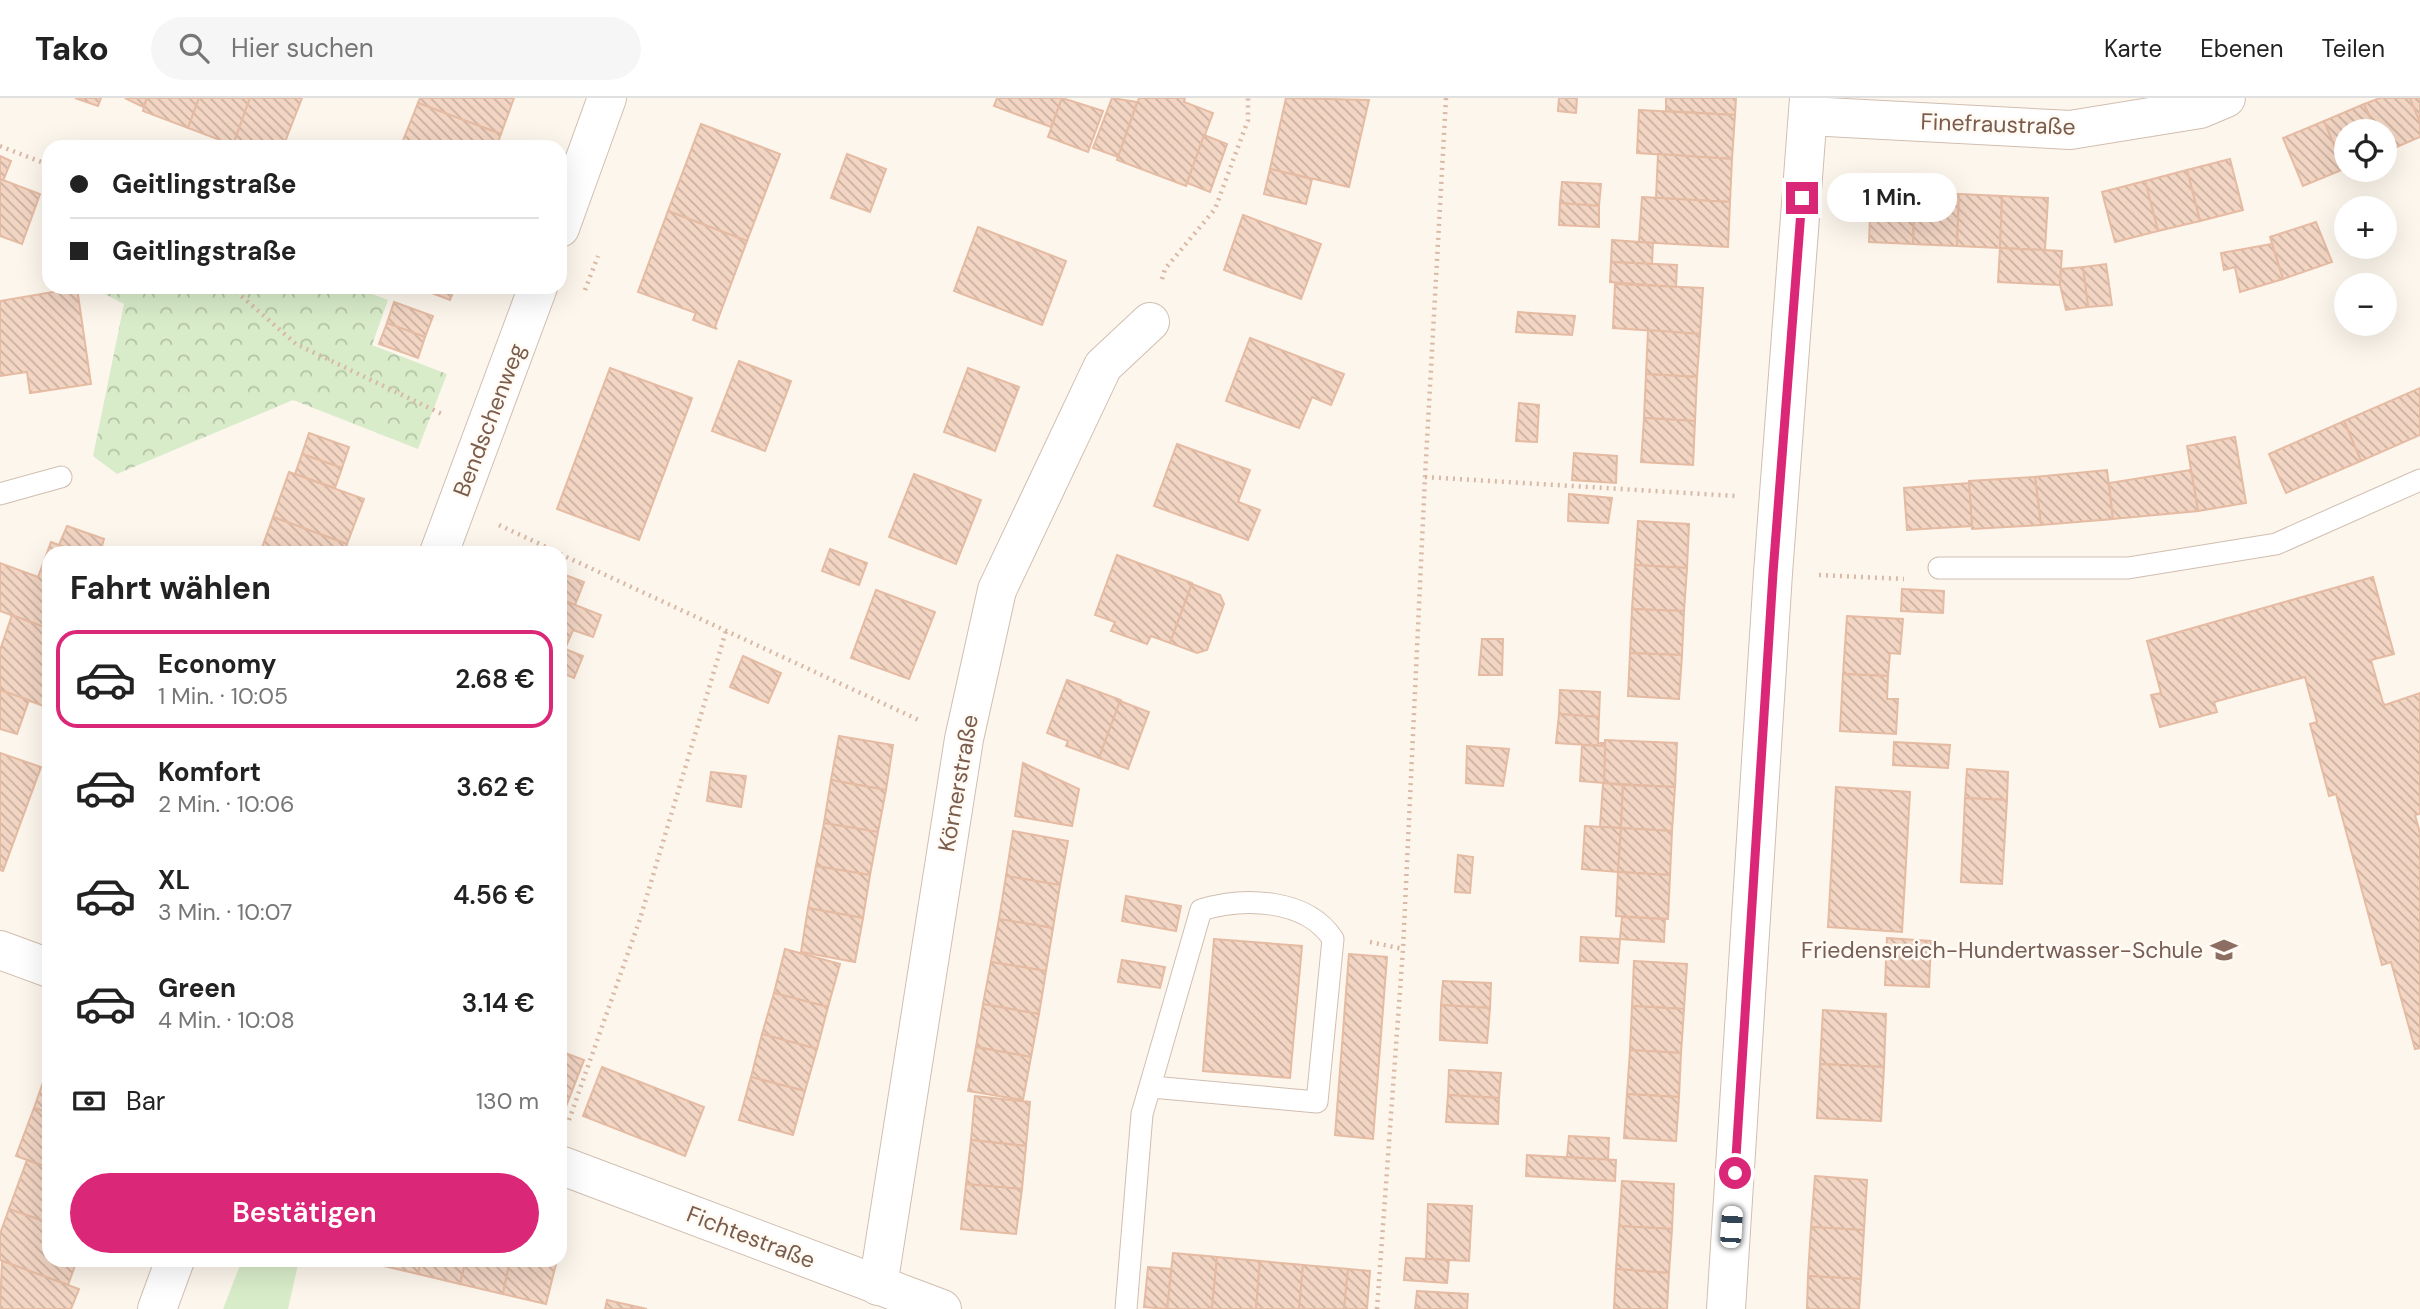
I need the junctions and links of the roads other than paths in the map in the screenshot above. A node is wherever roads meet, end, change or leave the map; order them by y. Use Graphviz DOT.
graph roads {
  1 [pos="607,98"];
  2 [pos="2226,98"];
  3 [pos="1809,107"];
  4 [pos="567,209"];
  5 [pos="535,294"];
  6 [pos="1150,322"];
  7 [pos="61,477"];
  8 [pos="2420,480"];
  9 [pos="0,494"];
  10 [pos="442,546"];
  11 [pos="1938,568"];
  12 [pos="0,951"];
  13 [pos="42,966"];
  14 [pos="1152,1087"];
  15 [pos="567,1151"];
  16 [pos="172,1267"];
  17 [pos="878,1286"];
  18 [pos="157,1309"];
  19 [pos="942,1309"];
  20 [pos="1126,1309"];
  21 [pos="1726,1309"];
  1 -- 4 [label="street"];
  2 -- 3 [label="street, Finefraustraße"];
  3 -- 21 [label="street"];
  5 -- 10 [label="street, Bendschenweg"];
  6 -- 17 [label="street, Körnerstraße"];
  7 -- 9 [label="lane"];
  8 -- 11 [label="lane"];
  12 -- 13 [label="street"];
  14 -- 14 [label="lane"];
  14 -- 20 [label="lane"];
  15 -- 17 [label="street, Fichtestraße"];
  16 -- 18 [label="street"];
  17 -- 19 [label="street, Fichtestraße"];
}
